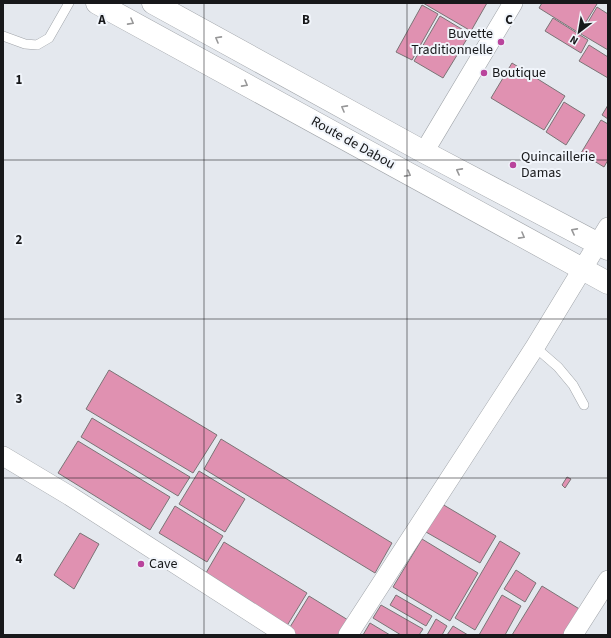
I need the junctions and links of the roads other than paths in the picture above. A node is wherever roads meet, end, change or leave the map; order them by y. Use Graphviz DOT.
graph roads {
  1 [pos="69,3"];
  2 [pos="97,3"];
  3 [pos="154,3"];
  4 [pos="513,3"];
  5 [pos="3,36"];
  6 [pos="424,152"];
  7 [pos="605,240"];
  8 [pos="583,269"];
  9 [pos="608,283"];
  10 [pos="535,347"];
  11 [pos="584,405"];
  12 [pos="3,456"];
  13 [pos="608,580"];
  14 [pos="286,635"];
  15 [pos="348,635"];
  16 [pos="573,635"];
  1 -- 5 [label="lane"];
  2 -- 8 [label="street, Route de Dabou, one-way"];
  6 -- 3 [label="street, Route de Dabou, one-way"];
  4 -- 6 [label="street"];
  7 -- 6 [label="street, Route de Dabou, one-way"];
  7 -- 8 [label="street"];
  8 -- 9 [label="street, Route de Dabou"];
  8 -- 10 [label="street"];
  10 -- 11 [label="lane"];
  10 -- 15 [label="street"];
  12 -- 14 [label="street"];
  13 -- 16 [label="street"];
}
